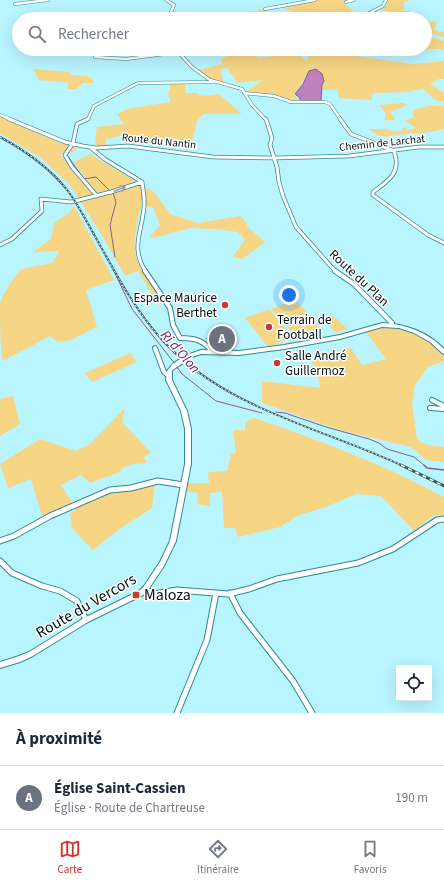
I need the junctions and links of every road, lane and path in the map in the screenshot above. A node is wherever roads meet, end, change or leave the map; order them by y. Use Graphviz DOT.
graph roads {
  1 [pos="19,0"];
  2 [pos="48,0"];
  3 [pos="166,0"];
  4 [pos="315,0"];
  5 [pos="354,0"];
  6 [pos="386,0"];
  7 [pos="346,2"];
  8 [pos="265,9"];
  9 [pos="171,12"];
  10 [pos="371,12"];
  11 [pos="151,56"];
  12 [pos="180,56"];
  13 [pos="95,57"];
  14 [pos="213,82"];
  15 [pos="244,93"];
  16 [pos="0,115"];
  17 [pos="72,144"];
  18 [pos="444,147"];
  19 [pos="91,148"];
  20 [pos="394,151"];
  21 [pos="275,158"];
  22 [pos="142,182"];
  23 [pos="97,196"];
  24 [pos="444,243"];
  25 [pos="0,245"];
  26 [pos="392,325"];
  27 [pos="155,348"];
  28 [pos="212,352"];
  29 [pos="444,352"];
  30 [pos="169,376"];
  31 [pos="432,400"];
  32 [pos="444,406"];
  33 [pos="430,408"];
  34 [pos="444,409"];
  35 [pos="184,485"];
  36 [pos="444,519"];
  37 [pos="0,541"];
  38 [pos="0,561"];
  39 [pos="145,589"];
  40 [pos="216,593"];
  41 [pos="230,593"];
  42 [pos="86,620"];
  43 [pos="0,665"];
  44 [pos="177,713"];
  45 [pos="312,713"];
  1 -- 2 [label="street"];
  3 -- 9 [label="street"];
  4 -- 8 [label="street"];
  5 -- 7 [label="street"];
  6 -- 10 [label="street"];
  11 -- 13 [label="street"];
  12 -- 14 [label="street"];
  14 -- 15 [label="street"];
  14 -- 17 [label="street"];
  15 -- 20 [label="street"];
  15 -- 21 [label="street, Route du Plan"];
  16 -- 17 [label="street, Route du Nantin"];
  17 -- 19 [label="street, Route du Nantin"];
  17 -- 23 [label="street"];
  18 -- 20 [label="street, Chemin de Larchat"];
  19 -- 21 [label="street, Route du Nantin"];
  19 -- 22 [label="street"];
  20 -- 21 [label="street, Chemin de Larchat"];
  20 -- 24 [label="street"];
  21 -- 26 [label="street, Route du Plan"];
  23 -- 22 [label="street, one-way"];
  22 -- 28 [label="street"];
  23 -- 25 [label="street"];
  26 -- 28 [label="main road"];
  26 -- 29 [label="main road"];
  27 -- 30 [label="street"];
  28 -- 30 [label="main road, bridge"];
  30 -- 35 [label="main road, Route du Vercors"];
  31 -- 32 [label="street"];
  33 -- 34 [label="street"];
  35 -- 37 [label="street"];
  35 -- 39 [label="main road, Route du Vercors"];
  36 -- 41 [label="street"];
  38 -- 42 [label="street"];
  39 -- 40 [label="street"];
  39 -- 42 [label="main road, Route du Vercors"];
  40 -- 41 [label="street"];
  40 -- 44 [label="street"];
  41 -- 45 [label="street"];
  42 -- 43 [label="main road, Route du Vercors"];
}
